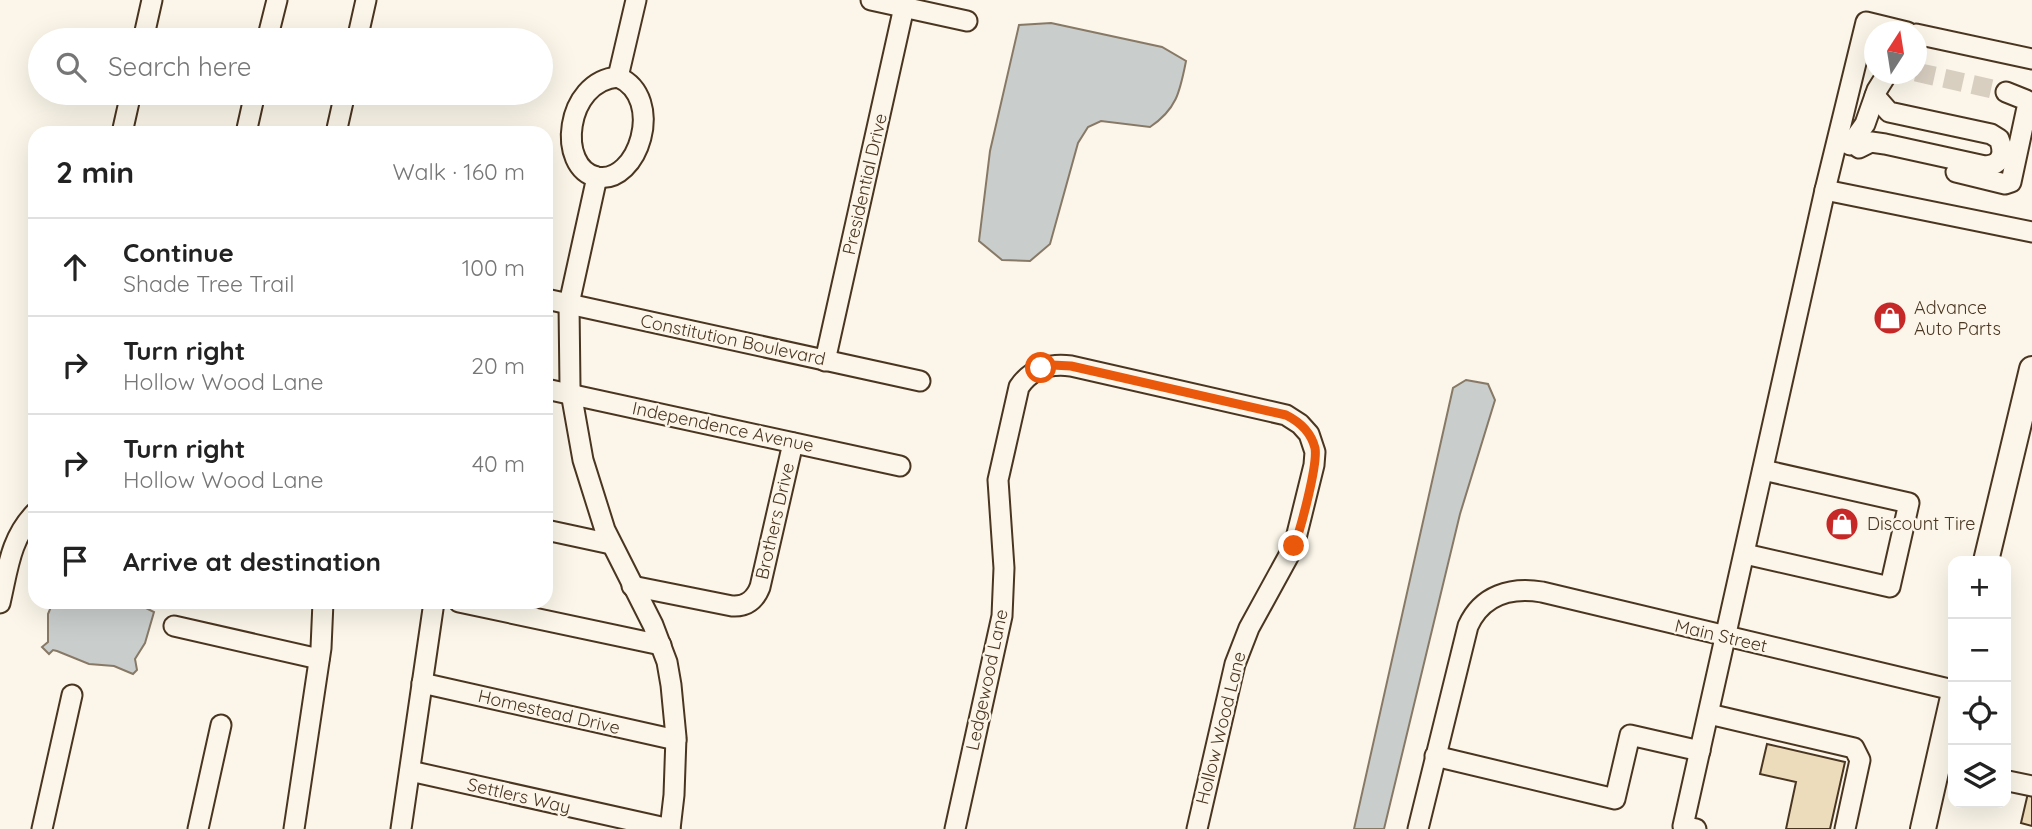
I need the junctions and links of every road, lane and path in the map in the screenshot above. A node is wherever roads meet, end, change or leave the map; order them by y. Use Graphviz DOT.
graph roads {
  1 [pos="152,0"];
  2 [pos="276,0"];
  3 [pos="366,0"];
  4 [pos="636,0"];
  5 [pos="871,0"];
  6 [pos="904,7"];
  7 [pos="967,22"];
  8 [pos="146,28"];
  9 [pos="270,28"];
  10 [pos="360,28"];
  11 [pos="1864,36"];
  12 [pos="1927,36"];
  13 [pos="2032,59"];
  14 [pos="618,77"];
  15 [pos="1880,84"];
  16 [pos="2006,92"];
  17 [pos="1875,96"];
  18 [pos="128,105"];
  19 [pos="252,105"];
  20 [pos="342,105"];
  21 [pos="124,126"];
  22 [pos="248,126"];
  23 [pos="338,126"];
  24 [pos="1849,145"];
  25 [pos="597,177"];
  26 [pos="1825,190"];
  27 [pos="2032,232"];
  28 [pos="553,301"];
  29 [pos="569,304"];
  30 [pos="825,361"];
  31 [pos="2032,369"];
  32 [pos="919,381"];
  33 [pos="553,390"];
  34 [pos="571,394"];
  35 [pos="1309,434"];
  36 [pos="793,443"];
  37 [pos="900,466"];
  38 [pos="1763,470"];
  39 [pos="28,520"];
  40 [pos="553,532"];
  41 [pos="611,544"];
  42 [pos="1745,554"];
  43 [pos="1987,556"];
  44 [pos="632,586"];
  45 [pos="0,604"];
  46 [pos="323,609"];
  47 [pos="433,609"];
  48 [pos="492,609"];
  49 [pos="174,626"];
  50 [pos="1726,637"];
  51 [pos="661,645"];
  52 [pos="319,659"];
  53 [pos="422,683"];
  54 [pos="1948,689"];
  55 [pos="72,695"];
  56 [pos="1709,715"];
  57 [pos="1948,719"];
  58 [pos="221,725"];
  59 [pos="676,740"];
  60 [pos="1700,751"];
  61 [pos="1435,756"];
  62 [pos="410,771"];
  63 [pos="2011,782"];
  64 [pos="2032,786"];
  65 [pos="42,829"];
  66 [pos="198,829"];
  67 [pos="294,829"];
  68 [pos="401,829"];
  69 [pos="670,829"];
  70 [pos="956,829"];
  71 [pos="1197,829"];
  72 [pos="1418,829"];
  73 [pos="1696,829"];
  74 [pos="1845,829"];
  75 [pos="1923,829"];
  1 -- 8 [label="street"];
  2 -- 9 [label="street"];
  3 -- 10 [label="street"];
  4 -- 14 [label="street"];
  5 -- 6 [label="street"];
  6 -- 7 [label="street"];
  6 -- 30 [label="street, Presidential Drive"];
  11 -- 24 [label="street"];
  12 -- 13 [label="street"];
  14 -- 25 [label="street"];
  14 -- 25 [label="street"];
  15 -- 17 [label="street"];
  16 -- 24 [label="street"];
  17 -- 24 [label="street"];
  17 -- 24 [label="street"];
  18 -- 21 [label="street"];
  19 -- 22 [label="street"];
  20 -- 23 [label="street"];
  24 -- 26 [label="street"];
  25 -- 29 [label="street"];
  26 -- 27 [label="street"];
  26 -- 38 [label="street"];
  28 -- 29 [label="street, Constitution Boulevard"];
  29 -- 30 [label="street, Constitution Boulevard"];
  29 -- 34 [label="street"];
  30 -- 32 [label="street, Constitution Boulevard"];
  31 -- 43 [label="main road"];
  33 -- 34 [label="street, Independence Avenue"];
  34 -- 36 [label="street, Independence Avenue"];
  34 -- 41 [label="street"];
  35 -- 70 [label="street, Ledgewood Lane"];
  35 -- 71 [label="street, Hollow Wood Lane"];
  36 -- 37 [label="street, Independence Avenue"];
  36 -- 44 [label="street, Brothers Drive"];
  38 -- 42 [label="street"];
  38 -- 42 [label="street"];
  39 -- 45 [label="street"];
  40 -- 41 [label="street"];
  41 -- 44 [label="street"];
  42 -- 50 [label="street"];
  44 -- 51 [label="street"];
  46 -- 52 [label="street"];
  47 -- 53 [label="street"];
  48 -- 51 [label="street"];
  49 -- 52 [label="street"];
  50 -- 54 [label="street, Main Street"];
  50 -- 56 [label="street"];
  50 -- 61 [label="street, Main Street"];
  51 -- 59 [label="street"];
  52 -- 67 [label="street"];
  53 -- 59 [label="street, Homestead Drive"];
  53 -- 62 [label="street"];
  55 -- 65 [label="street"];
  56 -- 60 [label="street"];
  56 -- 74 [label="street"];
  57 -- 75 [label="main road"];
  58 -- 66 [label="street"];
  59 -- 69 [label="street"];
  60 -- 61 [label="street"];
  60 -- 73 [label="street"];
  61 -- 72 [label="street"];
  62 -- 68 [label="street"];
  62 -- 69 [label="street, Settlers Way"];
  63 -- 64 [label="street"];
}
